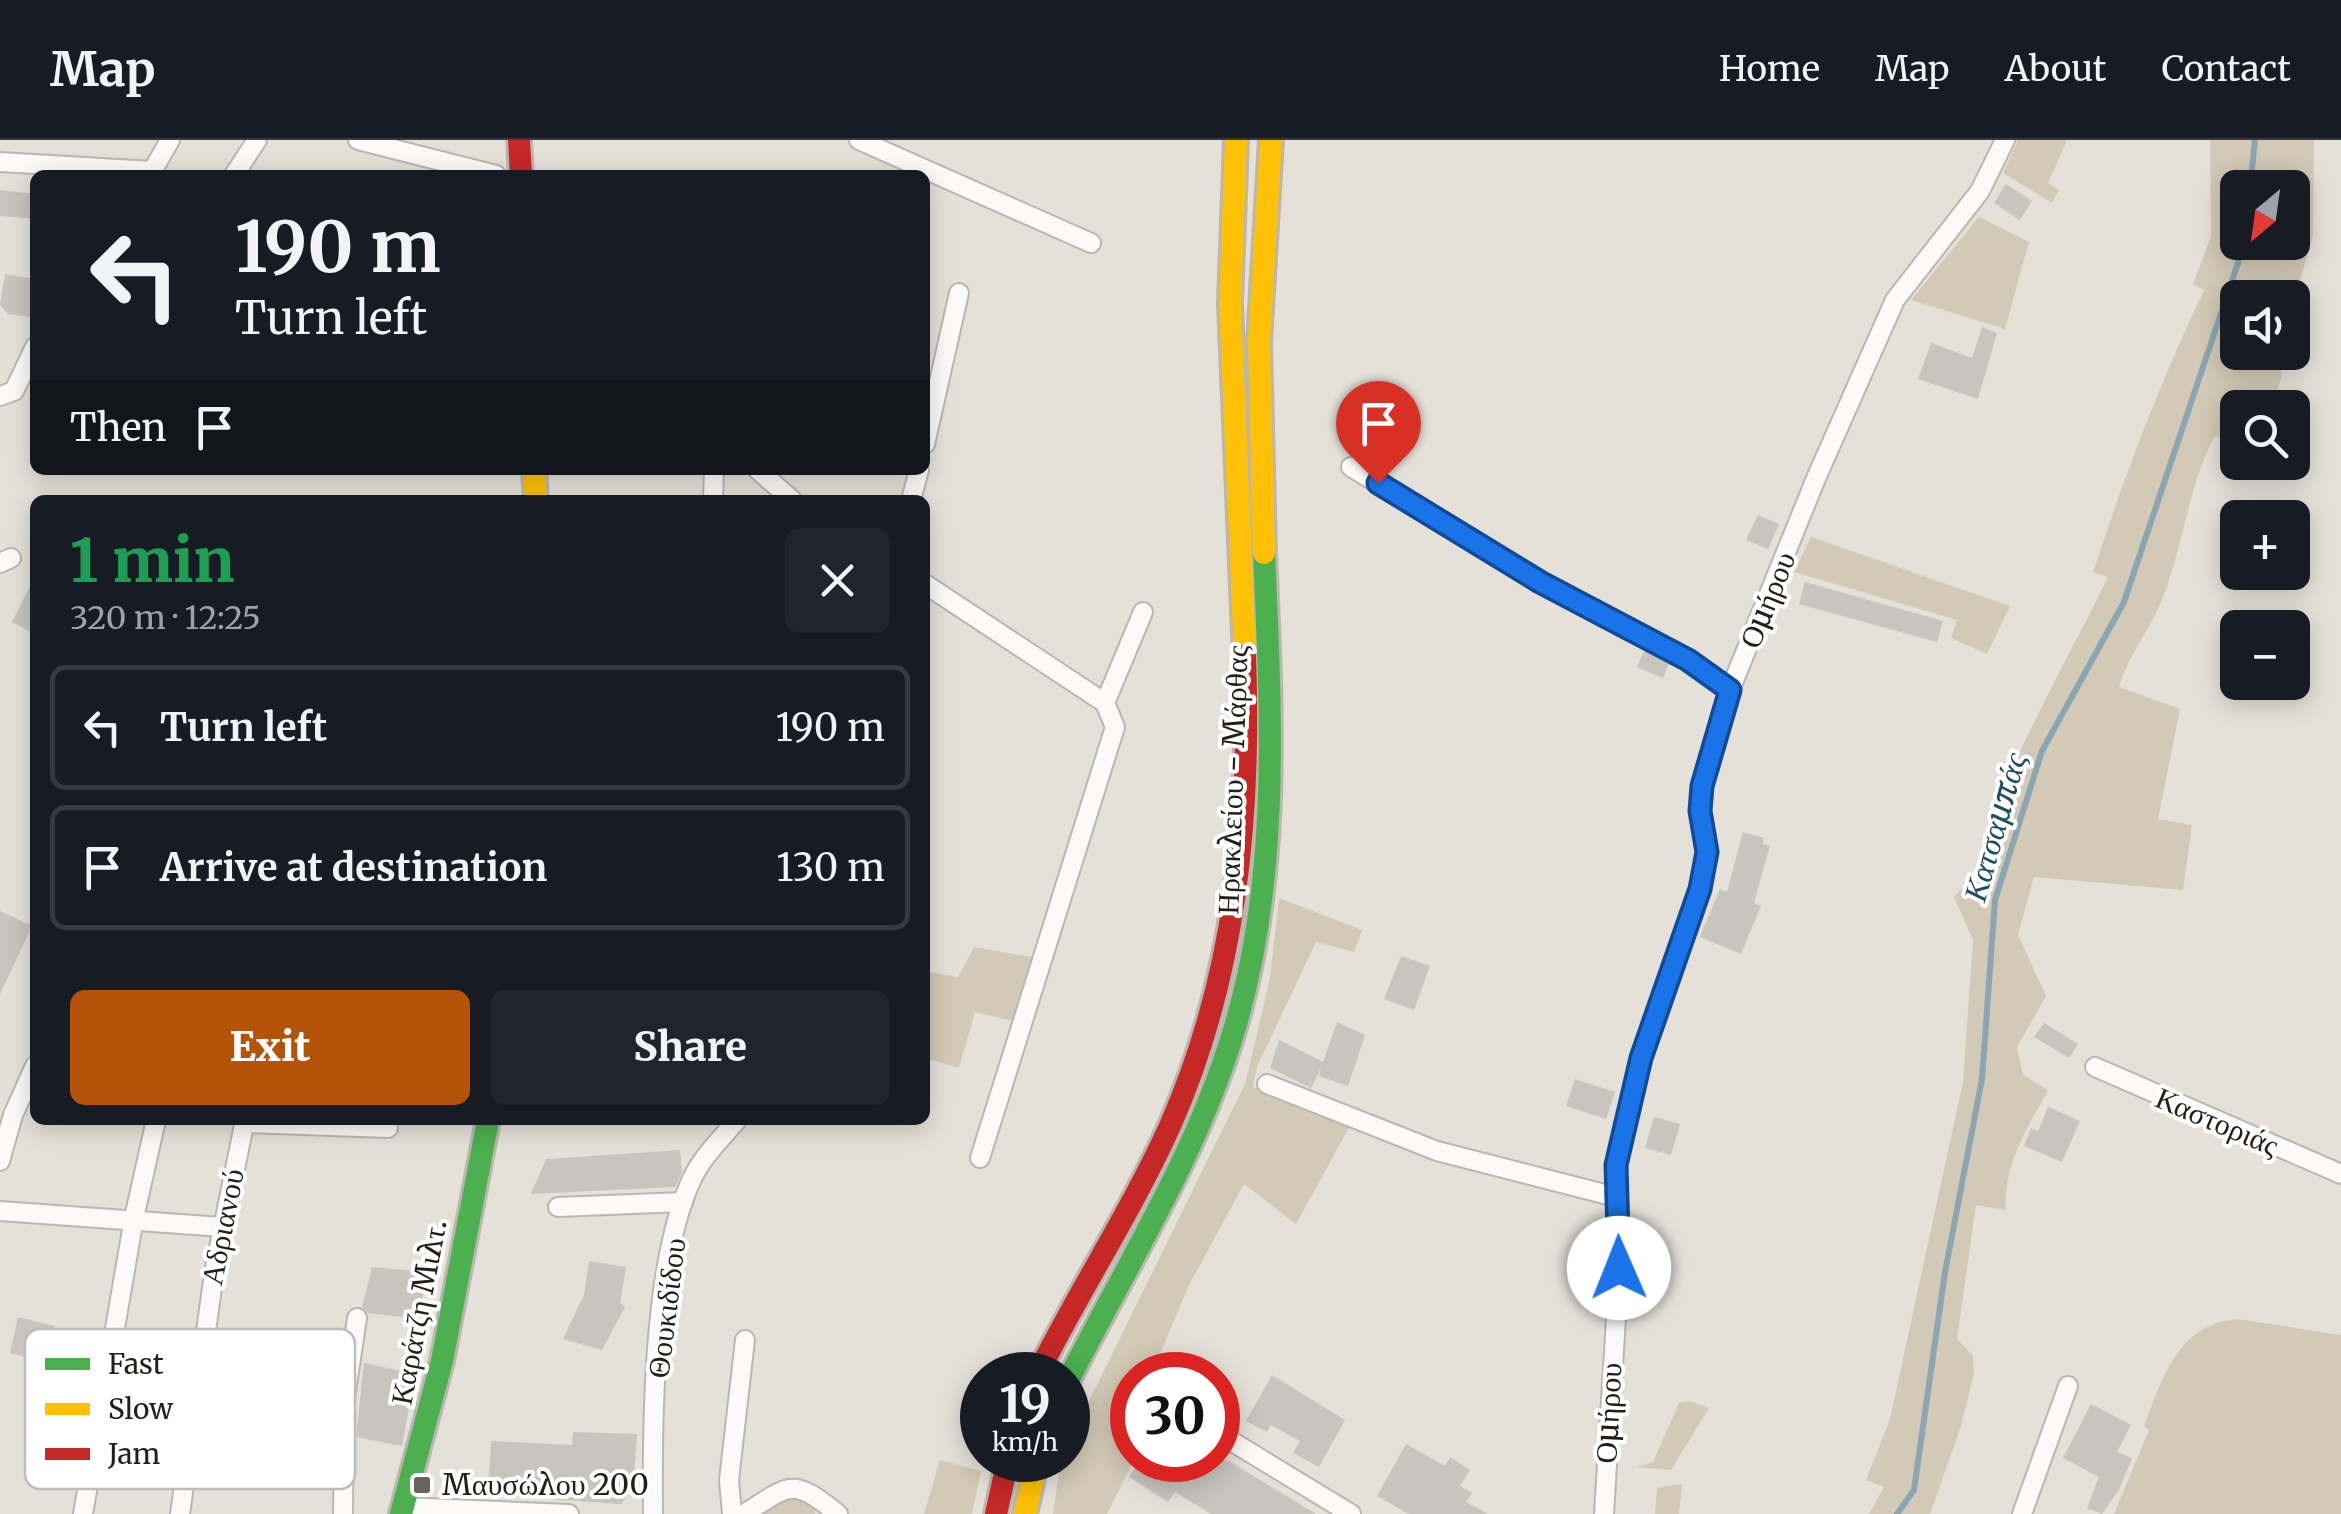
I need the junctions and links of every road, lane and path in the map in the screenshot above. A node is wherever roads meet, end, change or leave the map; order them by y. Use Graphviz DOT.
graph roads {
  1 [pos="170,140"];
  2 [pos="257,140"];
  3 [pos="358,140"];
  4 [pos="520,140"];
  5 [pos="859,140"];
  6 [pos="1236,140"];
  7 [pos="1271,140"];
  8 [pos="2005,140"];
  9 [pos="0,162"];
  10 [pos="110,170"];
  11 [pos="153,170"];
  12 [pos="237,170"];
  13 [pos="476,170"];
  14 [pos="521,170"];
  15 [pos="927,170"];
  16 [pos="930,172"];
  17 [pos="1091,243"];
  18 [pos="959,292"];
  19 [pos="30,357"];
  20 [pos="0,396"];
  21 [pos="930,422"];
  22 [pos="1352,467"];
  23 [pos="764,475"];
  24 [pos="786,495"];
  25 [pos="930,587"];
  26 [pos="1143,612"];
  27 [pos="1730,690"];
  28 [pos="1105,703"];
  29 [pos="2095,1066"];
  30 [pos="30,1077"];
  31 [pos="1267,1084"];
  32 [pos="155,1125"];
  33 [pos="244,1125"];
  34 [pos="327,1125"];
  35 [pos="487,1125"];
  36 [pos="733,1125"];
  37 [pos="388,1128"];
  38 [pos="980,1158"];
  39 [pos="0,1161"];
  40 [pos="2341,1174"];
  41 [pos="1616,1198"];
  42 [pos="683,1202"];
  43 [pos="558,1207"];
  44 [pos="0,1210"];
  45 [pos="134,1218"];
  46 [pos="222,1227"];
  47 [pos="357,1318"];
  48 [pos="115,1329"];
  49 [pos="207,1329"];
  50 [pos="355,1332"];
  51 [pos="745,1340"];
  52 [pos="1049,1352"];
  53 [pos="1084,1352"];
  54 [pos="2068,1386"];
  55 [pos="1240,1446"];
  56 [pos="1003,1482"];
  57 [pos="1032,1482"];
  58 [pos="87,1489"];
  59 [pos="184,1489"];
  60 [pos="343,1489"];
  61 [pos="402,1511"];
  62 [pos="83,1514"];
  63 [pos="180,1514"];
  64 [pos="343,1514"];
  65 [pos="569,1514"];
  66 [pos="654,1514"];
  67 [pos="732,1514"];
  68 [pos="744,1514"];
  69 [pos="838,1514"];
  70 [pos="996,1514"];
  71 [pos="1025,1514"];
  72 [pos="1351,1514"];
  73 [pos="1604,1514"];
  74 [pos="2022,1514"];
  1 -- 11 [label="street"];
  2 -- 12 [label="street"];
  3 -- 13 [label="street"];
  4 -- 14 [label="main road"];
  5 -- 15 [label="street"];
  6 -- 52 [label="main road, Ηρακλείου - Μάρθας"];
  7 -- 53 [label="main road, Ηρακλείου - Μάρθας"];
  8 -- 27 [label="street, Ομήρου"];
  9 -- 10 [label="street"];
  16 -- 17 [label="street"];
  18 -- 21 [label="street"];
  19 -- 20 [label="street"];
  22 -- 27 [label="street"];
  23 -- 24 [label="street"];
  25 -- 28 [label="street"];
  26 -- 28 [label="street"];
  27 -- 41 [label="street, Ομήρου"];
  28 -- 38 [label="street"];
  29 -- 40 [label="street, Καστοριάς"];
  30 -- 39 [label="street"];
  31 -- 41 [label="street"];
  32 -- 45 [label="street"];
  33 -- 46 [label="street, Αδριανού"];
  34 -- 37 [label="street"];
  35 -- 61 [label="main road, Καράτζη Μιλτ."];
  36 -- 42 [label="street, Θουκιδίδου"];
  41 -- 73 [label="street, Ομήρου"];
  42 -- 43 [label="street"];
  42 -- 66 [label="street, Θουκιδίδου"];
  44 -- 45 [label="street"];
  45 -- 46 [label="street"];
  45 -- 48 [label="street"];
  46 -- 49 [label="street, Αδριανού"];
  47 -- 50 [label="street"];
  51 -- 67 [label="street"];
  54 -- 74 [label="street"];
  55 -- 72 [label="street"];
  56 -- 70 [label="main road"];
  57 -- 71 [label="main road"];
  58 -- 62 [label="street"];
  59 -- 63 [label="street, Αδριανού"];
  60 -- 64 [label="street"];
  61 -- 65 [label="street"];
  68 -- 69 [label="street"];
}
